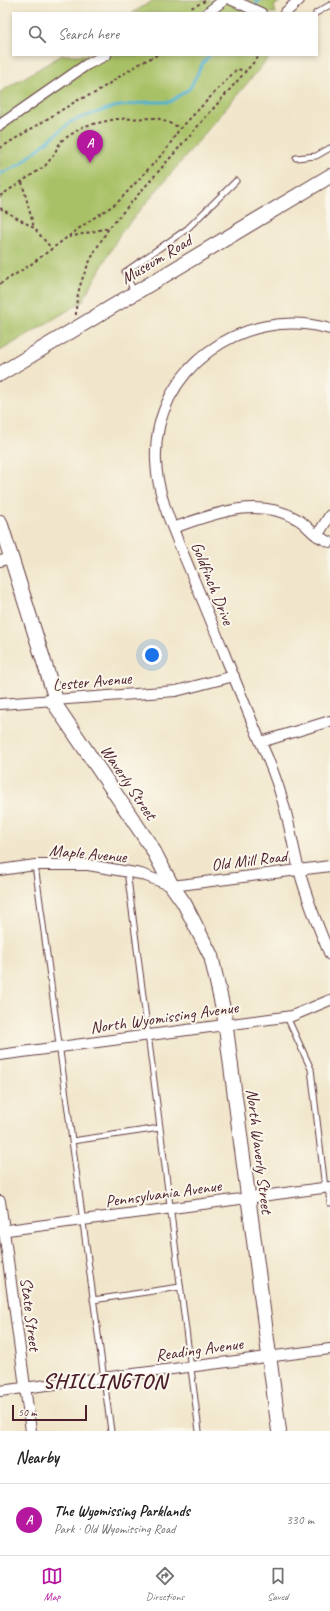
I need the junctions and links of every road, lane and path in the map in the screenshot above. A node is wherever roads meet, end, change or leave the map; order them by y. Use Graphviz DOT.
graph roads {
  1 [pos="207,0"];
  2 [pos="230,0"];
  3 [pos="299,0"];
  4 [pos="330,5"];
  5 [pos="189,12"];
  6 [pos="209,12"];
  7 [pos="259,12"];
  8 [pos="286,12"];
  9 [pos="318,12"];
  10 [pos="104,56"];
  11 [pos="155,56"];
  12 [pos="259,56"];
  13 [pos="246,71"];
  14 [pos="0,125"];
  15 [pos="181,128"];
  16 [pos="0,148"];
  17 [pos="330,148"];
  18 [pos="296,158"];
  19 [pos="330,176"];
  20 [pos="236,181"];
  21 [pos="22,182"];
  22 [pos="0,196"];
  23 [pos="0,208"];
  24 [pos="34,228"];
  25 [pos="109,228"];
  26 [pos="68,237"];
  27 [pos="52,249"];
  28 [pos="0,284"];
  29 [pos="135,293"];
  30 [pos="76,328"];
  31 [pos="330,329"];
  32 [pos="0,374"];
  33 [pos="330,515"];
  34 [pos="0,522"];
  35 [pos="173,528"];
  36 [pos="317,536"];
  37 [pos="330,542"];
  38 [pos="6,559"];
  39 [pos="234,676"];
  40 [pos="54,700"];
  41 [pos="0,704"];
  42 [pos="330,721"];
  43 [pos="261,742"];
  44 [pos="35,865"];
  45 [pos="330,866"];
  46 [pos="0,870"];
  47 [pos="127,871"];
  48 [pos="299,871"];
  49 [pos="172,886"];
  50 [pos="330,955"];
  51 [pos="330,1000"];
  52 [pos="287,1017"];
  53 [pos="226,1026"];
  54 [pos="148,1036"];
  55 [pos="60,1047"];
  56 [pos="0,1055"];
  57 [pos="160,1128"];
  58 [pos="72,1141"];
  59 [pos="328,1188"];
  60 [pos="248,1198"];
  61 [pos="0,1201"];
  62 [pos="330,1203"];
  63 [pos="171,1207"];
  64 [pos="83,1220"];
  65 [pos="2,1230"];
  66 [pos="180,1287"];
  67 [pos="93,1300"];
  68 [pos="330,1349"];
  69 [pos="268,1356"];
  70 [pos="190,1367"];
  71 [pos="103,1378"];
  72 [pos="24,1388"];
  73 [pos="0,1391"];
  74 [pos="31,1431"];
  75 [pos="111,1431"];
  76 [pos="199,1431"];
  77 [pos="279,1431"];
  1 -- 5 [label="path"];
  2 -- 6 [label="street"];
  2 -- 7 [label="street"];
  3 -- 8 [label="street"];
  4 -- 9 [label="lane"];
  10 -- 14 [label="street"];
  11 -- 16 [label="path"];
  12 -- 13 [label="path"];
  13 -- 15 [label="path"];
  13 -- 25 [label="path"];
  15 -- 21 [label="path"];
  15 -- 26 [label="path"];
  17 -- 18 [label="lane"];
  19 -- 29 [label="street, Museum Road"];
  20 -- 29 [label="lane"];
  21 -- 22 [label="path"];
  21 -- 24 [label="path"];
  23 -- 24 [label="path"];
  24 -- 27 [label="path"];
  25 -- 26 [label="path"];
  25 -- 30 [label="path"];
  26 -- 27 [label="path"];
  27 -- 28 [label="path"];
  29 -- 30 [label="street, Museum Road"];
  30 -- 32 [label="street, Museum Road"];
  31 -- 35 [label="street, Goldfinch Drive"];
  33 -- 36 [label="street"];
  34 -- 38 [label="street, Waverly Street"];
  35 -- 36 [label="street"];
  35 -- 39 [label="street, Goldfinch Drive"];
  36 -- 37 [label="street"];
  38 -- 40 [label="street, Waverly Street"];
  39 -- 40 [label="street, Lester Avenue"];
  39 -- 43 [label="street, Goldfinch Drive"];
  40 -- 41 [label="street, Lester Avenue"];
  40 -- 49 [label="street, Waverly Street"];
  42 -- 43 [label="street"];
  43 -- 48 [label="street, Goldfinch Drive"];
  44 -- 46 [label="street, Maple Avenue"];
  44 -- 47 [label="street, Maple Avenue"];
  44 -- 55 [label="lane"];
  45 -- 48 [label="street, Old Mill Road"];
  47 -- 49 [label="street, Maple Avenue"];
  47 -- 54 [label="lane"];
  48 -- 49 [label="street, Old Mill Road"];
  48 -- 50 [label="street, Goldfinch Drive"];
  49 -- 53 [label="street, North Waverly Street"];
  51 -- 52 [label="street, North Wyomissing Avenue"];
  52 -- 53 [label="street, North Wyomissing Avenue"];
  52 -- 59 [label="lane"];
  53 -- 54 [label="street, North Wyomissing Avenue"];
  53 -- 60 [label="street, North Waverly Street"];
  54 -- 55 [label="street, North Wyomissing Avenue"];
  54 -- 57 [label="lane"];
  55 -- 56 [label="street, North Wyomissing Avenue"];
  55 -- 58 [label="lane"];
  57 -- 58 [label="lane"];
  57 -- 63 [label="lane"];
  58 -- 64 [label="lane"];
  59 -- 60 [label="street, Pennsylvania Avenue"];
  59 -- 62 [label="lane"];
  60 -- 63 [label="street, Pennsylvania Avenue"];
  60 -- 69 [label="street, North Waverly Street"];
  61 -- 65 [label="street, State Street"];
  63 -- 64 [label="street, Pennsylvania Avenue"];
  63 -- 66 [label="lane"];
  64 -- 65 [label="street, Pennsylvania Avenue"];
  64 -- 67 [label="lane"];
  65 -- 72 [label="street, State Street"];
  66 -- 67 [label="lane"];
  66 -- 70 [label="lane"];
  67 -- 71 [label="lane"];
  68 -- 69 [label="street, Reading Avenue"];
  69 -- 70 [label="street, Reading Avenue"];
  69 -- 77 [label="street, North Waverly Street"];
  70 -- 71 [label="street, Reading Avenue"];
  70 -- 76 [label="lane"];
  71 -- 72 [label="street, Reading Avenue"];
  71 -- 75 [label="lane"];
  72 -- 73 [label="street, Reading Avenue"];
  72 -- 74 [label="street, State Street"];
}
